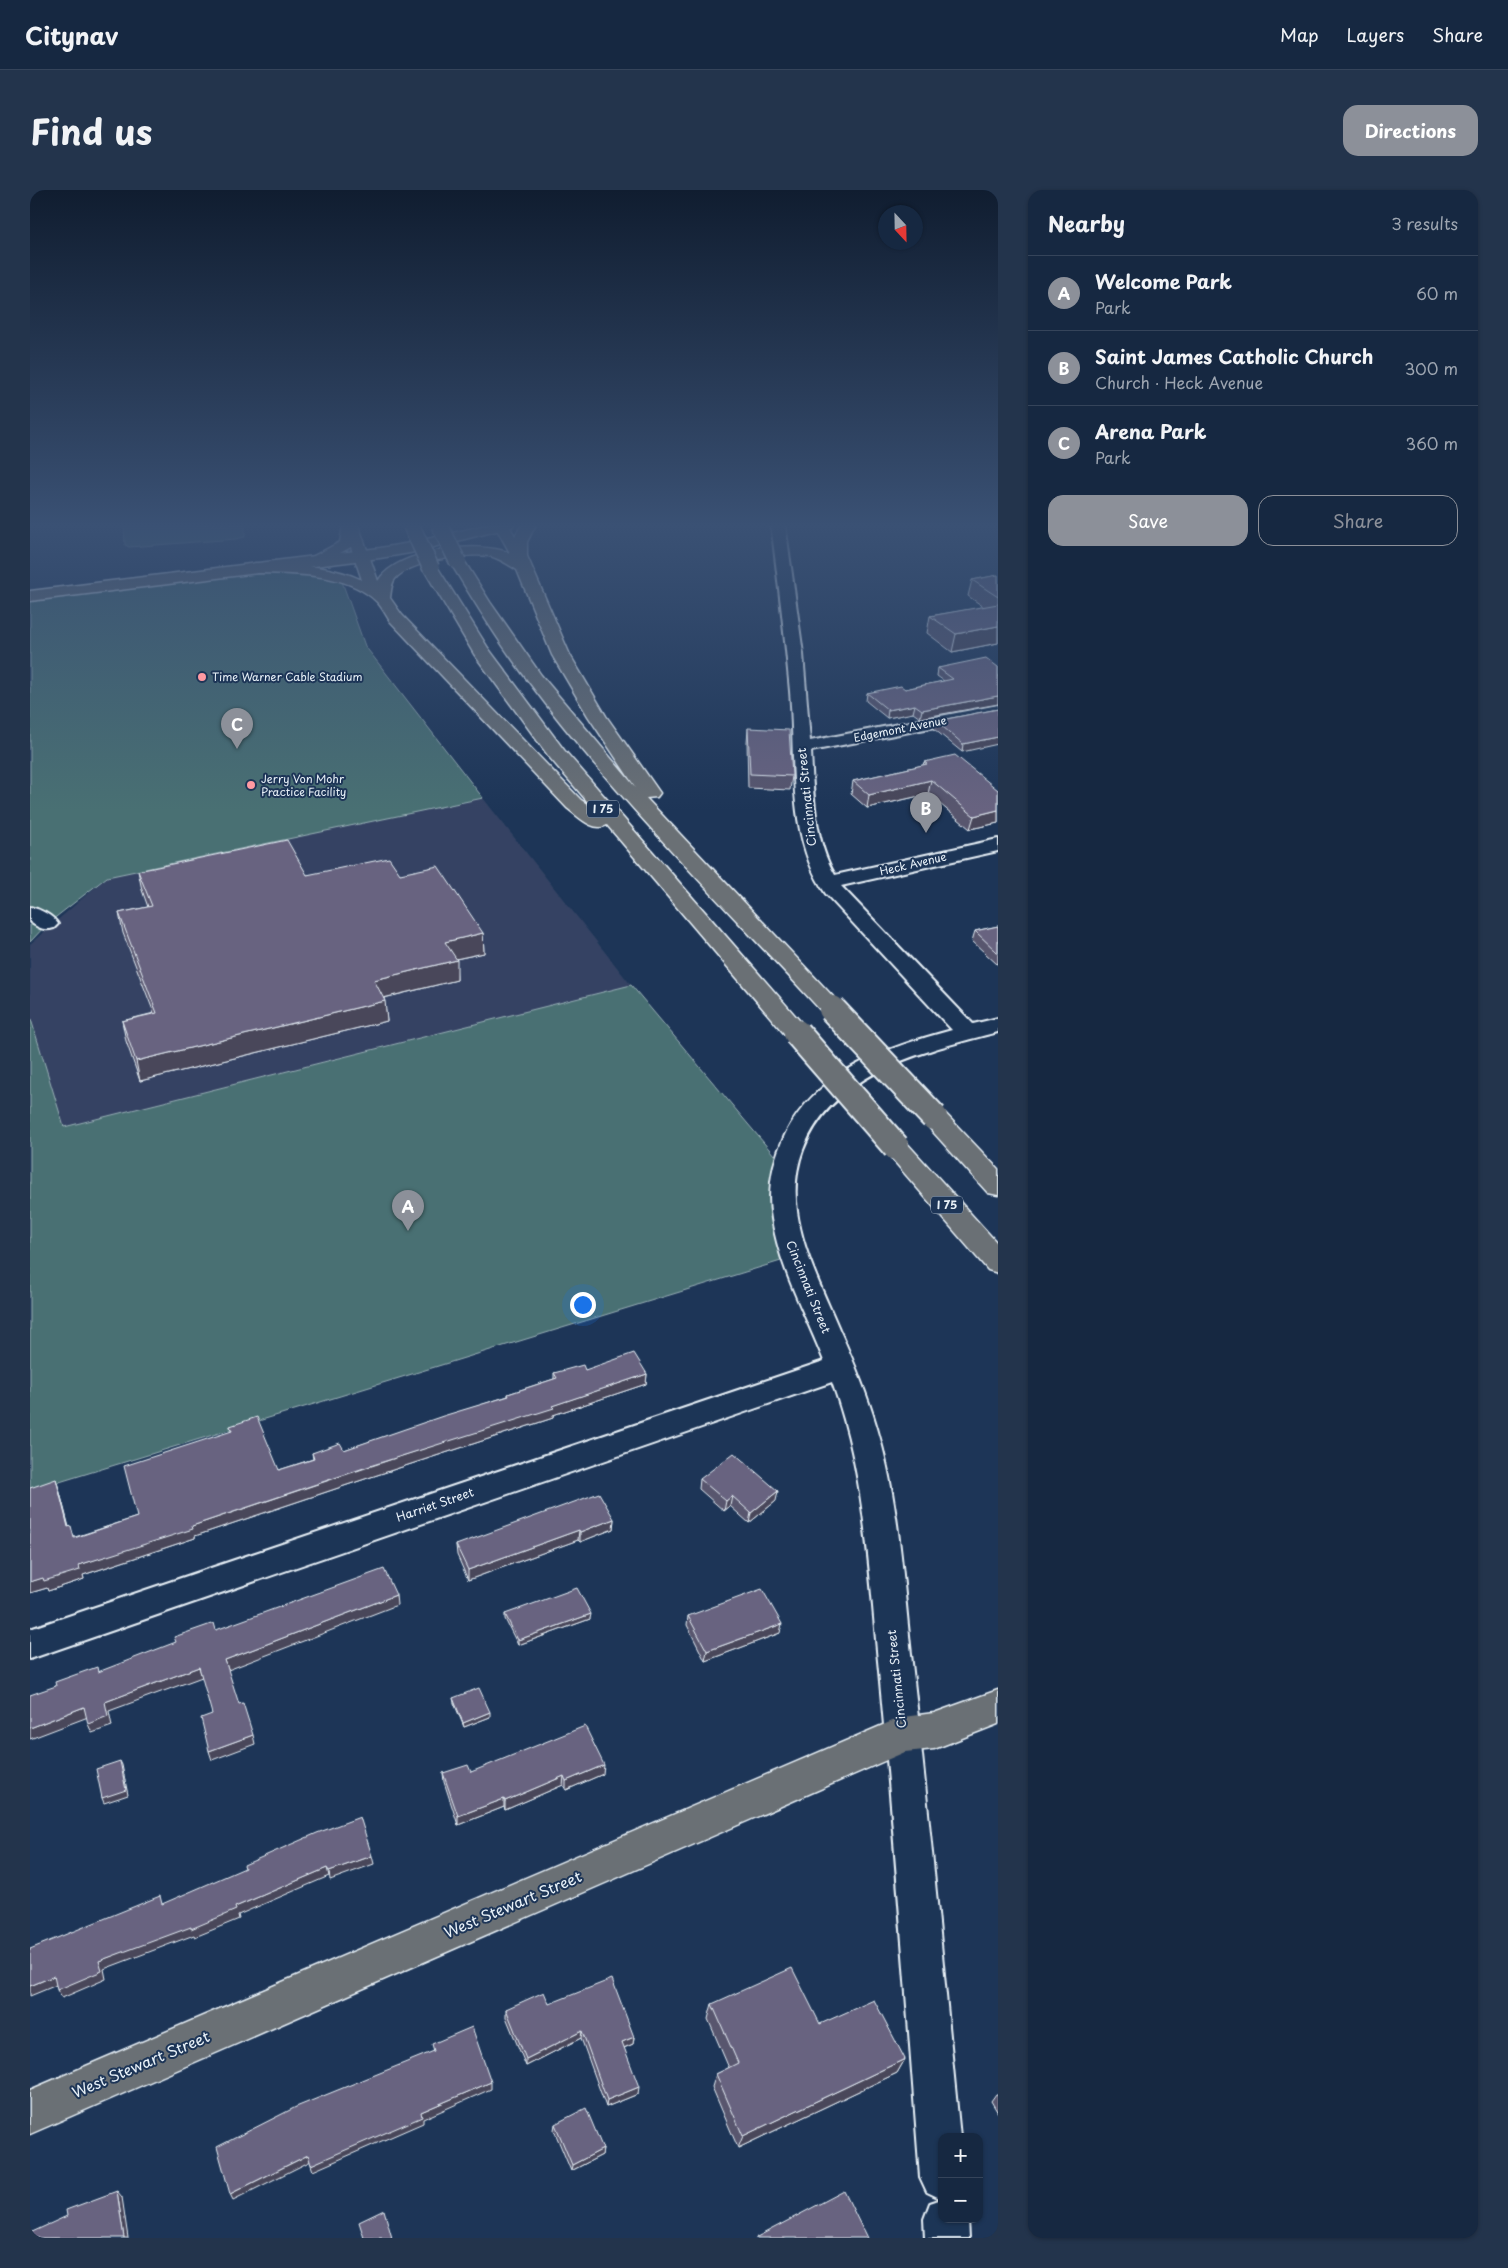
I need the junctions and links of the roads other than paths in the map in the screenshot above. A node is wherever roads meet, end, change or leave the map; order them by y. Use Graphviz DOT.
graph roads {
  1 [pos="398,620"];
  2 [pos="461,620"];
  3 [pos="492,620"];
  4 [pos="546,620"];
  5 [pos="790,620"];
  6 [pos="998,710"];
  7 [pos="801,748"];
  8 [pos="678,845"];
  9 [pos="998,845"];
  10 [pos="637,849"];
  11 [pos="828,883"];
  12 [pos="998,1025"];
  13 [pos="968,1033"];
  14 [pos="998,1186"];
  15 [pos="998,1263"];
  16 [pos="841,1367"];
  17 [pos="30,1644"];
  18 [pos="998,1707"];
  19 [pos="903,1734"];
  20 [pos="30,2112"];
  21 [pos="938,2133"];
  22 [pos="946,2223"];
  23 [pos="947,2238"];
  1 -- 10 [label="main road"];
  2 -- 10 [label="main road, I 75, bridge"];
  3 -- 8 [label="main road, I 75, bridge"];
  4 -- 8 [label="main road"];
  5 -- 7 [label="street, Cincinnati Street"];
  6 -- 7 [label="street, Edgemont Avenue"];
  7 -- 11 [label="street, Cincinnati Street"];
  8 -- 14 [label="main road, I 75, bridge"];
  9 -- 11 [label="street, Heck Avenue"];
  10 -- 15 [label="main road, I 75, bridge"];
  11 -- 13 [label="street, Cincinnati Street"];
  12 -- 13 [label="street"];
  13 -- 16 [label="street, Cincinnati Street"];
  16 -- 17 [label="street, Harriet Street"];
  16 -- 19 [label="street, Cincinnati Street"];
  18 -- 19 [label="main road, West Stewart Street"];
  19 -- 20 [label="main road, West Stewart Street"];
  19 -- 21 [label="street, Cincinnati Street"];
  22 -- 23 [label="street"];
}
